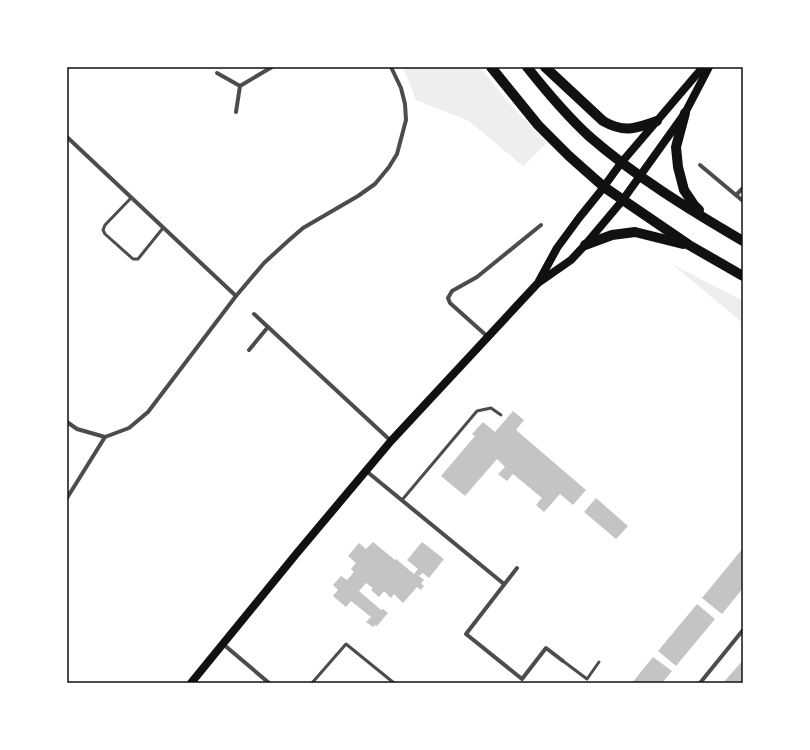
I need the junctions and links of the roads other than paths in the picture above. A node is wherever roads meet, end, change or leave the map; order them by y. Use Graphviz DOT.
graph roads {
  1 [pos="272,67"];
  2 [pos="391,67"];
  3 [pos="491,67"];
  4 [pos="527,67"];
  5 [pos="545,67"];
  6 [pos="703,67"];
  7 [pos="709,67"];
  8 [pos="217,73"];
  9 [pos="240,86"];
  10 [pos="236,112"];
  11 [pos="685,113"];
  12 [pos="657,121"];
  13 [pos="67,137"];
  14 [pos="621,163"];
  15 [pos="700,165"];
  16 [pos="640,176"];
  17 [pos="604,187"];
  18 [pos="743,188"];
  19 [pos="736,195"];
  20 [pos="131,198"];
  21 [pos="622,201"];
  22 [pos="743,201"];
  23 [pos="540,225"];
  24 [pos="715,225"];
  25 [pos="163,228"];
  26 [pos="743,241"];
  27 [pos="585,245"];
  28 [pos="689,245"];
  29 [pos="743,276"];
  30 [pos="538,283"];
  31 [pos="236,296"];
  32 [pos="254,314"];
  33 [pos="268,327"];
  34 [pos="488,336"];
  35 [pos="249,350"];
  36 [pos="501,415"];
  37 [pos="67,422"];
  38 [pos="105,437"];
  39 [pos="391,441"];
  40 [pos="366,470"];
  41 [pos="67,498"];
  42 [pos="402,500"];
  43 [pos="517,568"];
  44 [pos="504,584"];
  45 [pos="743,630"];
  46 [pos="223,644"];
  47 [pos="564,661"];
  48 [pos="599,662"];
  49 [pos="522,679"];
  50 [pos="191,683"];
  51 [pos="269,683"];
  52 [pos="312,683"];
  53 [pos="394,683"];
  54 [pos="519,683"];
  55 [pos="700,683"];
  1 -- 9 [label="street"];
  2 -- 31 [label="street"];
  3 -- 17 [label="main road"];
  4 -- 14 [label="main road"];
  5 -- 12 [label="main road"];
  6 -- 12 [label="main road"];
  7 -- 11 [label="main road"];
  8 -- 9 [label="street"];
  9 -- 10 [label="street"];
  11 -- 16 [label="main road"];
  11 -- 24 [label="main road"];
  12 -- 14 [label="main road"];
  13 -- 20 [label="street"];
  14 -- 16 [label="main road"];
  14 -- 17 [label="main road"];
  15 -- 19 [label="street"];
  16 -- 21 [label="main road"];
  16 -- 24 [label="main road"];
  17 -- 21 [label="main road"];
  17 -- 30 [label="main road"];
  18 -- 19 [label="street"];
  19 -- 22 [label="street"];
  20 -- 25 [label="street"];
  20 -- 25 [label="lane"];
  21 -- 27 [label="main road"];
  21 -- 28 [label="main road"];
  23 -- 34 [label="street"];
  24 -- 26 [label="main road"];
  25 -- 31 [label="street"];
  27 -- 28 [label="main road"];
  27 -- 30 [label="main road"];
  28 -- 29 [label="main road"];
  30 -- 34 [label="main road"];
  31 -- 38 [label="street"];
  32 -- 33 [label="street"];
  33 -- 35 [label="street"];
  33 -- 39 [label="street"];
  34 -- 39 [label="main road"];
  36 -- 42 [label="lane"];
  37 -- 38 [label="street"];
  38 -- 41 [label="street"];
  39 -- 40 [label="main road"];
  40 -- 42 [label="street"];
  40 -- 46 [label="main road"];
  42 -- 44 [label="street"];
  43 -- 44 [label="street"];
  44 -- 49 [label="street"];
  45 -- 55 [label="street"];
  46 -- 50 [label="main road"];
  46 -- 51 [label="street"];
  47 -- 48 [label="lane"];
  47 -- 49 [label="street"];
  49 -- 54 [label="street"];
  52 -- 53 [label="lane"];
}
